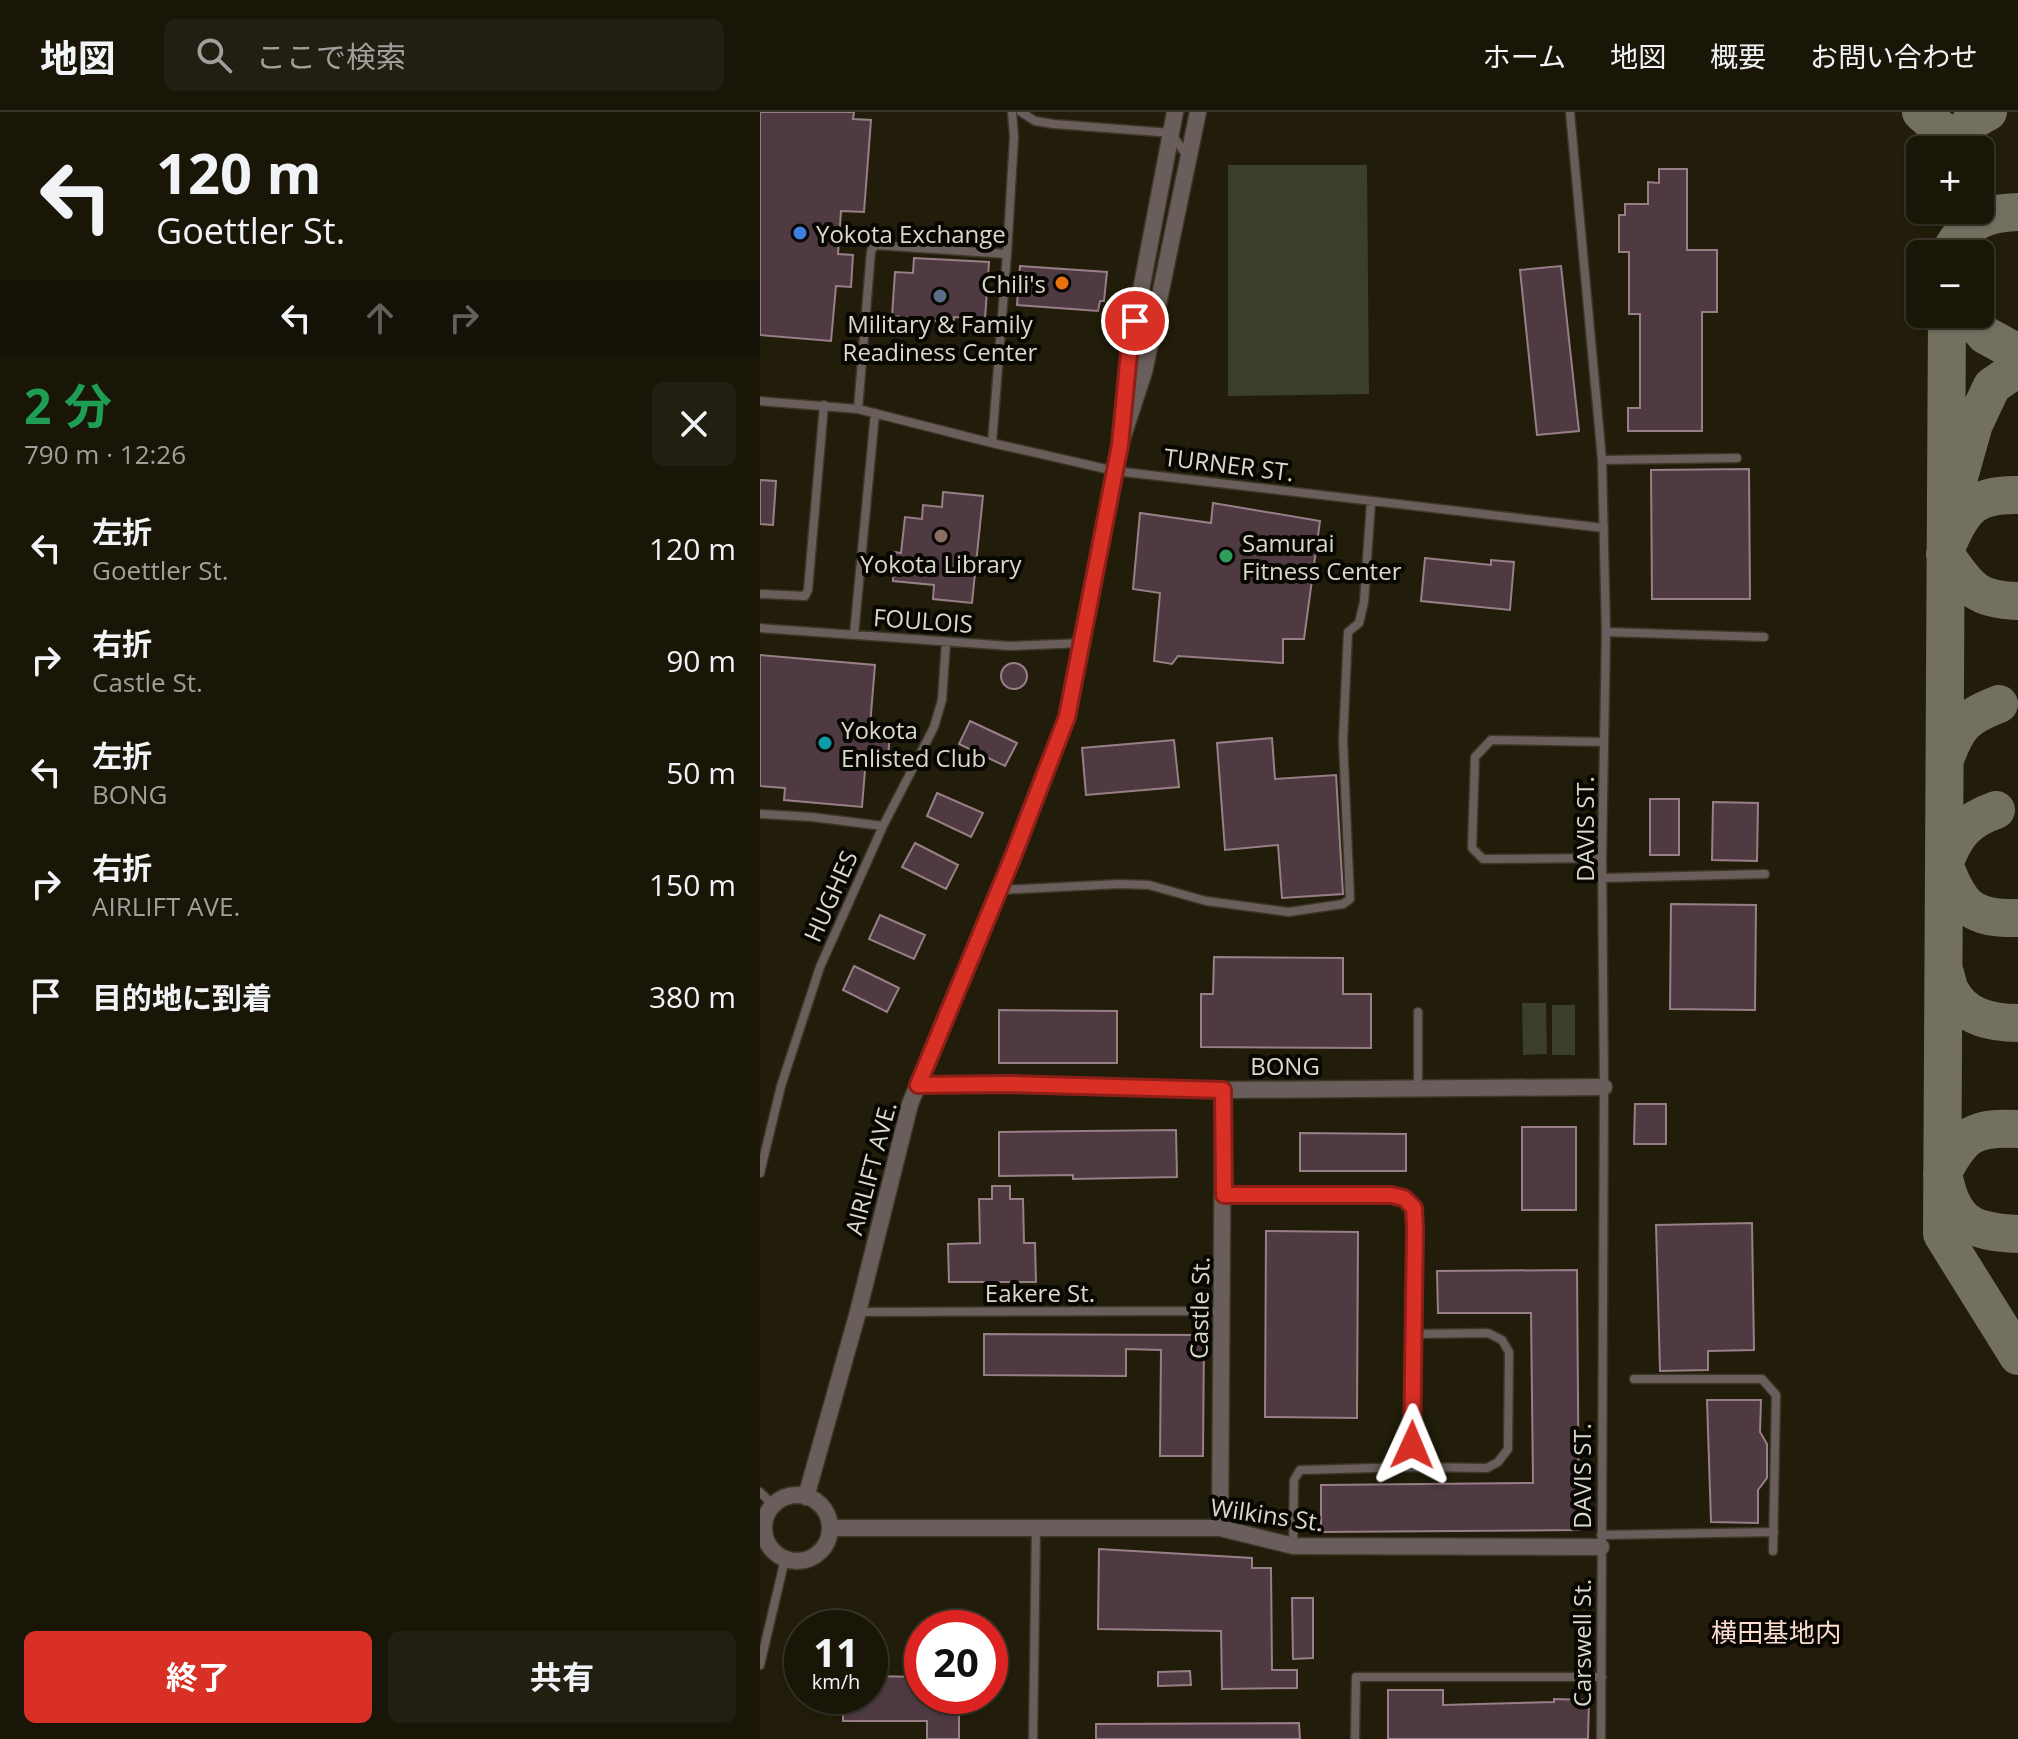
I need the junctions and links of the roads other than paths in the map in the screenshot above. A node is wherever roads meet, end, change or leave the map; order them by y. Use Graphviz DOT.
graph roads {
  1 [pos="1012,112"];
  2 [pos="1021,112"];
  3 [pos="1175,112"];
  4 [pos="1198,112"];
  5 [pos="1570,112"];
  6 [pos="1171,133"];
  7 [pos="1188,156"];
  8 [pos="1007,254"];
  9 [pos="760,401"];
  10 [pos="824,405"];
  11 [pos="858,409"];
  12 [pos="875,413"];
  13 [pos="992,443"];
  14 [pos="1120,445"];
  15 [pos="1737,458"];
  16 [pos="1602,460"];
  17 [pos="1115,471"];
  18 [pos="1371,502"];
  19 [pos="1604,528"];
  20 [pos="760,594"];
  21 [pos="760,628"];
  22 [pos="1606,632"];
  23 [pos="854,635"];
  24 [pos="1764,637"];
  25 [pos="946,642"];
  26 [pos="1083,643"];
  27 [pos="1604,742"];
  28 [pos="760,814"];
  29 [pos="883,826"];
  30 [pos="1602,858"];
  31 [pos="1765,874"];
  32 [pos="1603,878"];
  33 [pos="999,890"];
  34 [pos="1418,1012"];
  35 [pos="918,1085"];
  36 [pos="1604,1087"];
  37 [pos="1418,1088"];
  38 [pos="1223,1090"];
  39 [pos="760,1173"];
  40 [pos="1224,1195"];
  41 [pos="1223,1311"];
  42 [pos="858,1312"];
  43 [pos="1413,1334"];
  44 [pos="1634,1379"];
  45 [pos="1412,1467"];
  46 [pos="760,1492"];
  47 [pos="806,1497"];
  48 [pos="773,1505"];
  49 [pos="830,1528"];
  50 [pos="1220,1528"];
  51 [pos="1036,1529"];
  52 [pos="1774,1532"];
  53 [pos="1601,1541"];
  54 [pos="1293,1546"];
  55 [pos="1773,1551"];
  56 [pos="785,1559"];
  57 [pos="760,1665"];
  58 [pos="1602,1677"];
  59 [pos="1033,1739"];
  60 [pos="1355,1739"];
  61 [pos="1601,1739"];
  1 -- 8 [label="lane"];
  2 -- 6 [label="lane"];
  3 -- 6 [label="street, AIRLIFT AVE."];
  4 -- 7 [label="street, AIRLIFT AVE."];
  5 -- 16 [label="lane, DAVIS ST."];
  6 -- 7 [label="lane"];
  6 -- 14 [label="street, AIRLIFT AVE."];
  7 -- 14 [label="street, AIRLIFT AVE."];
  8 -- 11 [label="lane"];
  8 -- 13 [label="lane"];
  9 -- 10 [label="lane, TURNER ST."];
  10 -- 11 [label="lane, TURNER ST."];
  10 -- 20 [label="lane"];
  11 -- 12 [label="lane, TURNER ST."];
  12 -- 13 [label="lane, TURNER ST."];
  12 -- 23 [label="lane"];
  13 -- 17 [label="lane, TURNER ST."];
  14 -- 17 [label="street, AIRLIFT AVE."];
  15 -- 16 [label="lane"];
  16 -- 19 [label="lane, DAVIS ST."];
  17 -- 18 [label="lane, TURNER ST."];
  17 -- 26 [label="street, AIRLIFT AVE."];
  18 -- 19 [label="lane, TURNER ST."];
  18 -- 33 [label="lane"];
  19 -- 22 [label="lane, DAVIS ST."];
  21 -- 23 [label="lane, FOULOIS"];
  22 -- 24 [label="lane"];
  22 -- 27 [label="lane, DAVIS ST."];
  23 -- 25 [label="lane, FOULOIS"];
  25 -- 26 [label="lane, FOULOIS"];
  25 -- 29 [label="lane, HUGHES"];
  26 -- 33 [label="street, AIRLIFT AVE."];
  27 -- 30 [label="lane, DAVIS ST."];
  27 -- 30 [label="lane"];
  28 -- 29 [label="lane"];
  29 -- 39 [label="lane, HUGHES"];
  30 -- 32 [label="lane, DAVIS ST."];
  31 -- 32 [label="lane"];
  32 -- 36 [label="lane, DAVIS ST."];
  33 -- 35 [label="street, AIRLIFT AVE."];
  34 -- 37 [label="lane"];
  35 -- 38 [label="street, BONG"];
  35 -- 42 [label="street, AIRLIFT AVE."];
  36 -- 37 [label="street, BONG"];
  36 -- 53 [label="lane, DAVIS ST."];
  37 -- 38 [label="street, BONG"];
  38 -- 40 [label="street, Castle St."];
  40 -- 41 [label="street, Castle St."];
  40 -- 43 [label="lane"];
  41 -- 42 [label="lane, Eakere St."];
  41 -- 50 [label="street, Castle St."];
  42 -- 47 [label="street, AIRLIFT AVE."];
  43 -- 45 [label="lane"];
  43 -- 45 [label="lane"];
  44 -- 52 [label="lane"];
  45 -- 54 [label="lane"];
  46 -- 48 [label="lane"];
  47 -- 48 [label="street"];
  47 -- 49 [label="street"];
  48 -- 56 [label="street"];
  49 -- 51 [label="street, Wilkins St."];
  49 -- 56 [label="street"];
  50 -- 51 [label="street, Wilkins St."];
  50 -- 54 [label="street, Wilkins St."];
  51 -- 59 [label="lane"];
  52 -- 53 [label="lane"];
  52 -- 55 [label="lane"];
  53 -- 54 [label="street, Wilkins St."];
  53 -- 58 [label="lane, Carswell St."];
  56 -- 57 [label="lane"];
  58 -- 60 [label="lane"];
  58 -- 61 [label="lane, Carswell St."];
}
